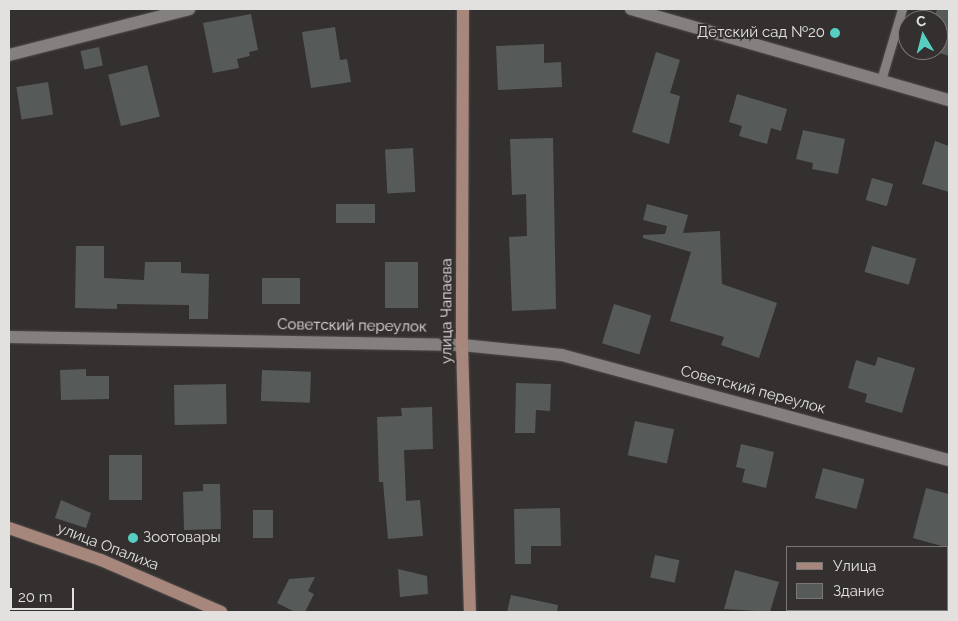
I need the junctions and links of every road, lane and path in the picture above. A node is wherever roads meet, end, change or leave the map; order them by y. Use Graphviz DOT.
graph roads {
  1 [pos="189,9"];
  2 [pos="463,9"];
  3 [pos="631,9"];
  4 [pos="902,9"];
  5 [pos="652,12"];
  6 [pos="9,56"];
  7 [pos="881,80"];
  8 [pos="949,100"];
  9 [pos="9,337"];
  10 [pos="462,344"];
  11 [pos="949,460"];
  12 [pos="9,528"];
  13 [pos="221,612"];
  14 [pos="470,612"];
  1 -- 6 [label="street"];
  2 -- 10 [label="street, улица Чапаева"];
  3 -- 5 [label="street"];
  4 -- 7 [label="lane"];
  5 -- 7 [label="street"];
  7 -- 8 [label="street"];
  9 -- 10 [label="street, Советский переулок"];
  10 -- 11 [label="street, Советский переулок"];
  10 -- 14 [label="street, улица Чапаева"];
  12 -- 13 [label="street, улица Опалиха"];
}
